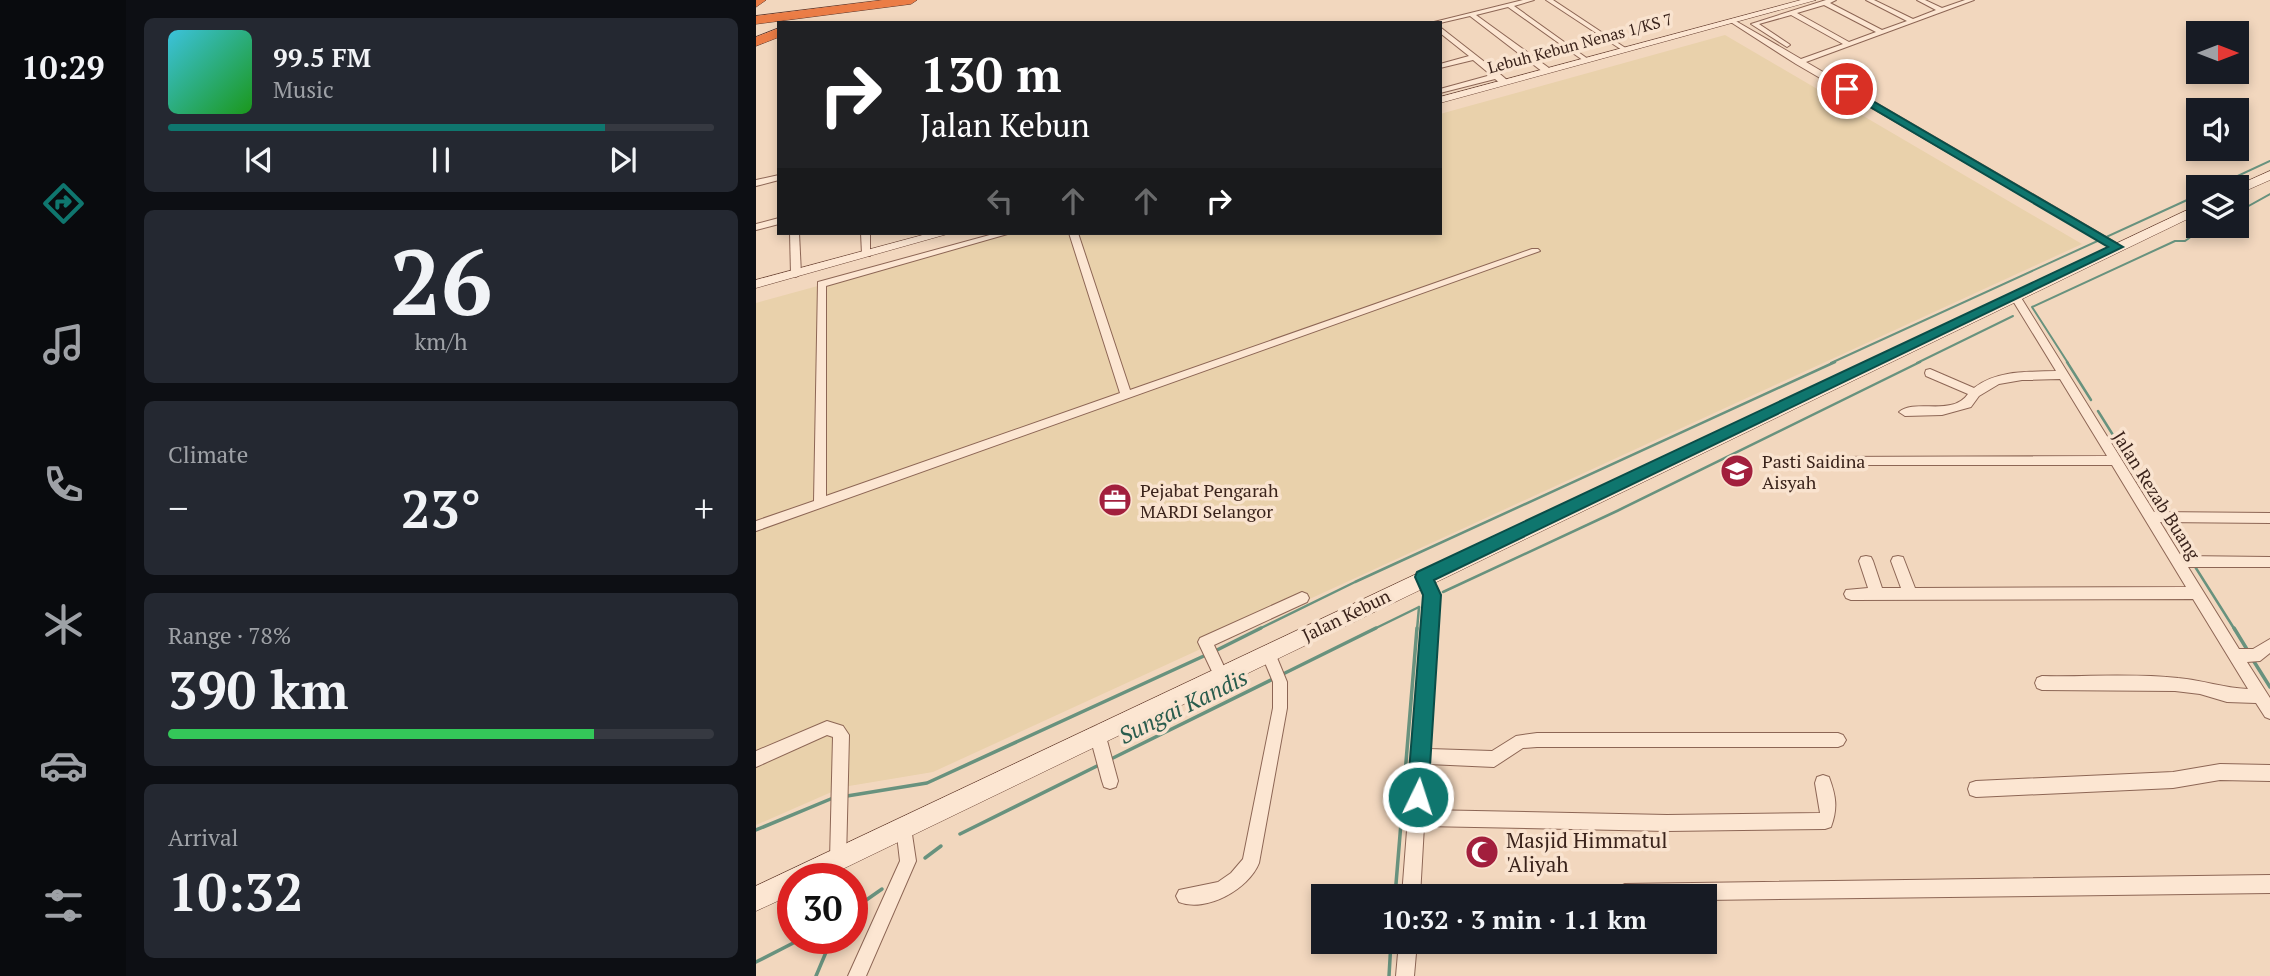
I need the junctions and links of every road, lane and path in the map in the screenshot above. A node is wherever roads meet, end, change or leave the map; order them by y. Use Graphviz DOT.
graph roads {
  1 [pos="774,0"];
  2 [pos="891,0"];
  3 [pos="911,0"];
  4 [pos="922,0"];
  5 [pos="1531,0"];
  6 [pos="1549,0"];
  7 [pos="1811,0"];
  8 [pos="1869,0"];
  9 [pos="1920,0"];
  10 [pos="1971,0"];
  11 [pos="1829,1"];
  12 [pos="1509,5"];
  13 [pos="848,7"];
  14 [pos="1941,10"];
  15 [pos="1791,12"];
  16 [pos="1471,14"];
  17 [pos="756,17"];
  18 [pos="814,21"];
  19 [pos="1441,21"];
  20 [pos="1912,21"];
  21 [pos="1739,23"];
  22 [pos="1442,31"];
  23 [pos="1882,32"];
  24 [pos="777,33"];
  25 [pos="1453,40"];
  26 [pos="756,42"];
  27 [pos="1442,43"];
  28 [pos="1848,44"];
  29 [pos="1624,49"];
  30 [pos="1474,57"];
  31 [pos="1586,60"];
  32 [pos="1803,60"];
  33 [pos="1442,65"];
  34 [pos="1546,70"];
  35 [pos="1501,79"];
  36 [pos="1442,91"];
  37 [pos="1442,99"];
  38 [pos="2270,175"];
  39 [pos="777,178"];
  40 [pos="756,183"];
  41 [pos="2249,185"];
  42 [pos="2186,213"];
  43 [pos="777,222"];
  44 [pos="756,227"];
  45 [pos="794,235"];
  46 [pos="864,235"];
  47 [pos="934,235"];
  48 [pos="999,235"];
  49 [pos="1074,235"];
  50 [pos="2108,242"];
  51 [pos="1535,251"];
  52 [pos="867,254"];
  53 [pos="796,274"];
  54 [pos="756,285"];
  55 [pos="2015,296"];
  56 [pos="1930,373"];
  57 [pos="2063,374"];
  58 [pos="1973,392"];
  59 [pos="1126,396"];
  60 [pos="1905,412"];
  61 [pos="2115,460"];
  62 [pos="1825,462"];
  63 [pos="820,502"];
  64 [pos="2158,517"];
  65 [pos="2270,518"];
  66 [pos="756,526"];
  67 [pos="1866,561"];
  68 [pos="1898,561"];
  69 [pos="2181,561"];
  70 [pos="2270,562"];
  71 [pos="1423,577"];
  72 [pos="2197,593"];
  73 [pos="1851,594"];
  74 [pos="1877,594"];
  75 [pos="1910,594"];
  76 [pos="1302,598"];
  77 [pos="2270,645"];
  78 [pos="1212,656"];
  79 [pos="2244,656"];
  80 [pos="1275,667"];
  81 [pos="2042,683"];
  82 [pos="2260,695"];
  83 [pos="2270,712"];
  84 [pos="1097,733"];
  85 [pos="1838,740"];
  86 [pos="1420,756"];
  87 [pos="756,759"];
  88 [pos="1107,768"];
  89 [pos="2270,773"];
  90 [pos="1823,783"];
  91 [pos="1976,789"];
  92 [pos="1416,818"];
  93 [pos="904,827"];
  94 [pos="838,860"];
  95 [pos="832,863"];
  96 [pos="1412,884"];
  97 [pos="2270,884"];
  98 [pos="777,889"];
  99 [pos="1717,891"];
  100 [pos="1185,896"];
  101 [pos="756,899"];
  102 [pos="1407,954"];
  103 [pos="857,976"];
  104 [pos="1405,976"];
  1 -- 17 [label="highway"];
  2 -- 13 [label="highway"];
  3 -- 13 [label="highway"];
  4 -- 18 [label="highway"];
  5 -- 12 [label="street"];
  6 -- 29 [label="street"];
  7 -- 21 [label="main road"];
  8 -- 20 [label="street"];
  9 -- 14 [label="street"];
  10 -- 14 [label="street"];
  11 -- 15 [label="street"];
  11 -- 23 [label="street"];
  12 -- 16 [label="street"];
  12 -- 31 [label="street"];
  13 -- 17 [label="highway"];
  14 -- 20 [label="street"];
  15 -- 28 [label="street"];
  15 -- 32 [label="street"];
  16 -- 19 [label="street"];
  16 -- 34 [label="street"];
  20 -- 23 [label="street"];
  21 -- 29 [label="main road, Lebuh Kebun Nenas 1/KS 7"];
  21 -- 32 [label="street"];
  22 -- 25 [label="street"];
  23 -- 28 [label="street"];
  24 -- 26 [label="highway"];
  25 -- 27 [label="street"];
  25 -- 30 [label="street"];
  28 -- 32 [label="street"];
  29 -- 31 [label="main road, Lebuh Kebun Nenas 1/KS 7"];
  30 -- 33 [label="street"];
  30 -- 35 [label="street"];
  31 -- 34 [label="main road, Lebuh Kebun Nenas 1/KS 7"];
  32 -- 50 [label="street"];
  34 -- 35 [label="main road, Lebuh Kebun Nenas 1/KS 7"];
  35 -- 36 [label="street"];
  35 -- 37 [label="main road, Lebuh Kebun Nenas 1/KS 7"];
  38 -- 41 [label="main road"];
  39 -- 40 [label="street"];
  42 -- 50 [label="main road, Jalan Kebun"];
  43 -- 44 [label="street"];
  45 -- 53 [label="street"];
  46 -- 52 [label="street"];
  47 -- 52 [label="main road"];
  48 -- 63 [label="street"];
  49 -- 59 [label="street"];
  50 -- 55 [label="main road, Jalan Kebun"];
  51 -- 59 [label="street"];
  52 -- 53 [label="main road"];
  53 -- 54 [label="main road"];
  55 -- 57 [label="street, Jalan Rezab Buang"];
  55 -- 71 [label="main road, Jalan Kebun"];
  56 -- 58 [label="street"];
  57 -- 58 [label="street"];
  57 -- 61 [label="street, Jalan Rezab Buang"];
  58 -- 60 [label="street"];
  59 -- 63 [label="street"];
  61 -- 62 [label="street"];
  61 -- 64 [label="street, Jalan Rezab Buang"];
  63 -- 66 [label="street"];
  64 -- 65 [label="street"];
  64 -- 69 [label="street, Jalan Rezab Buang"];
  67 -- 74 [label="street"];
  68 -- 75 [label="street"];
  69 -- 70 [label="street"];
  69 -- 72 [label="street, Jalan Rezab Buang"];
  71 -- 80 [label="main road, Jalan Kebun"];
  71 -- 86 [label="street"];
  72 -- 75 [label="street"];
  72 -- 79 [label="street, Jalan Rezab Buang"];
  73 -- 74 [label="street"];
  74 -- 75 [label="street"];
  76 -- 78 [label="street"];
  77 -- 79 [label="street"];
  78 -- 80 [label="main road, Jalan Kebun"];
  78 -- 84 [label="main road, Jalan Kebun"];
  79 -- 82 [label="street, Jalan Rezab Buang"];
  80 -- 100 [label="street"];
  81 -- 82 [label="street"];
  82 -- 83 [label="street, Jalan Rezab Buang"];
  84 -- 88 [label="street"];
  84 -- 93 [label="main road, Jalan Kebun"];
  85 -- 86 [label="street"];
  86 -- 92 [label="street"];
  87 -- 94 [label="street"];
  89 -- 91 [label="street"];
  90 -- 92 [label="street"];
  92 -- 96 [label="street"];
  93 -- 94 [label="main road, Jalan Kebun"];
  93 -- 103 [label="street"];
  94 -- 95 [label="main road, Jalan Kebun"];
  97 -- 99 [label="street"];
  98 -- 101 [label="main road"];
  102 -- 104 [label="street"];
}
